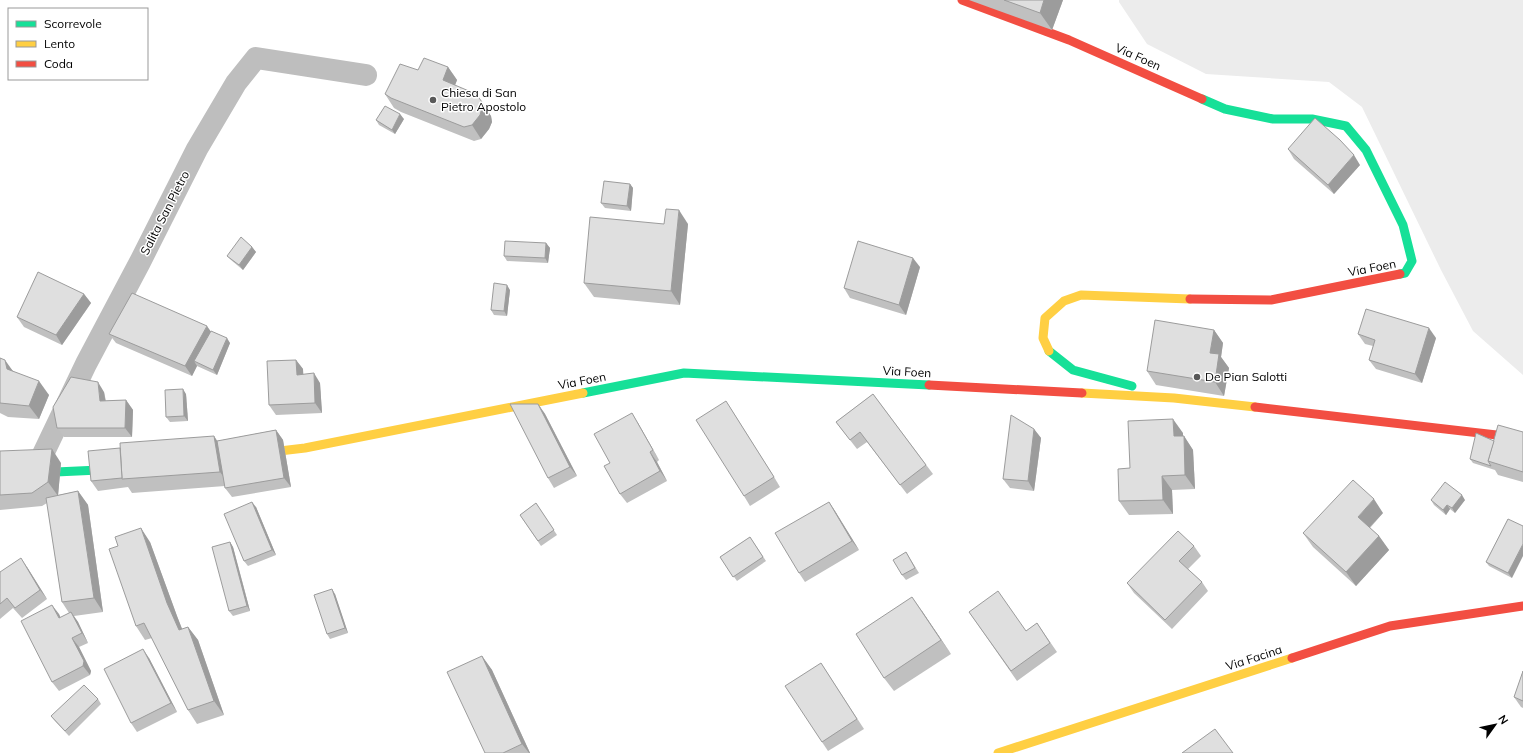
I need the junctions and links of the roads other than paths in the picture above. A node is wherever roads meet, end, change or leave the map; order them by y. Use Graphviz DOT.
graph roads {
  1 [pos="962,0"];
  2 [pos="366,75"];
  3 [pos="1174,398"];
  4 [pos="1523,438"];
  5 [pos="243,455"];
  6 [pos="127,468"];
  7 [pos="0,472"];
  8 [pos="34,473"];
  9 [pos="1523,606"];
  10 [pos="998,753"];
  1 -- 3 [label="street, Via Foen"];
  2 -- 8 [label="street, Salita San Pietro"];
  3 -- 4 [label="street, Via Foen"];
  3 -- 5 [label="street, Via Foen"];
  6 -- 8 [label="street"];
  7 -- 8 [label="street"];
  9 -- 10 [label="street, Via Facina"];
}
